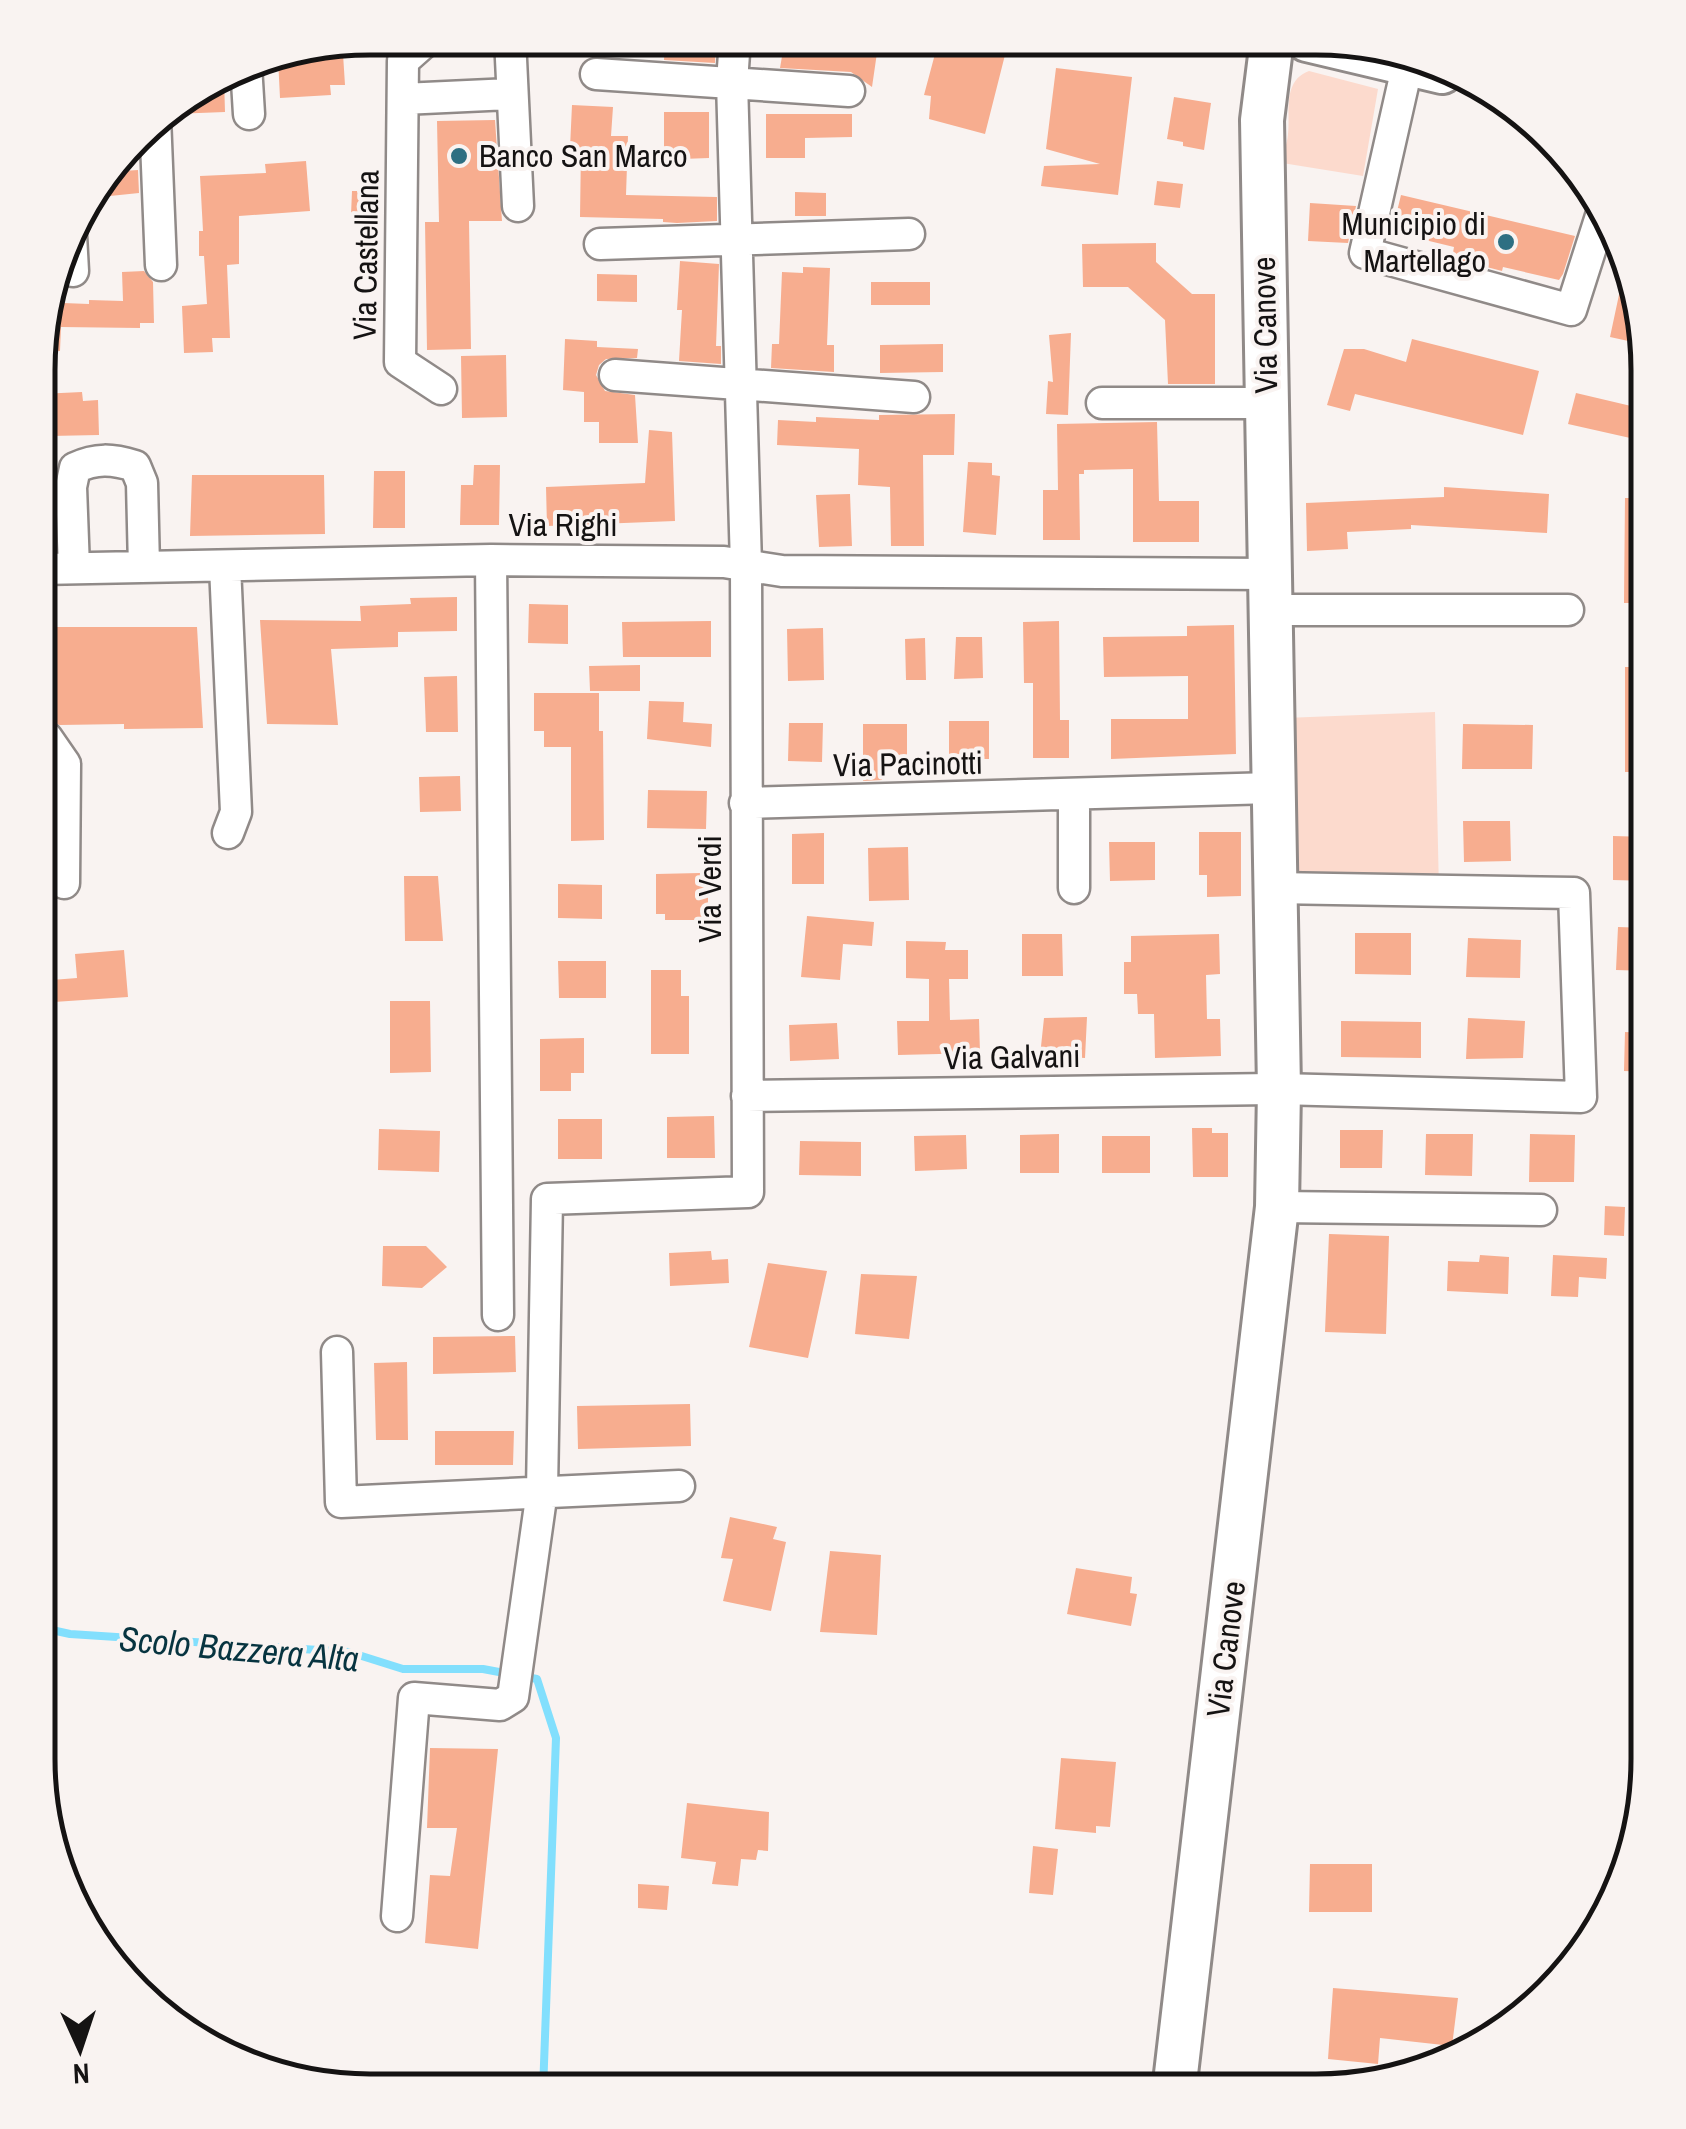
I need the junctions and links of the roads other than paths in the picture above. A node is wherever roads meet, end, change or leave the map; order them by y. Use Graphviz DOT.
graph roads {
  1 [pos="410,55"];
  2 [pos="511,55"];
  3 [pos="734,55"];
  4 [pos="1270,55"];
  5 [pos="596,74"];
  6 [pos="1423,74"];
  7 [pos="247,81"];
  8 [pos="732,82"];
  9 [pos="850,91"];
  10 [pos="512,94"];
  11 [pos="403,99"];
  12 [pos="248,114"];
  13 [pos="156,139"];
  14 [pos="518,206"];
  15 [pos="1597,229"];
  16 [pos="909,234"];
  17 [pos="737,239"];
  18 [pos="600,244"];
  19 [pos="161,265"];
  20 [pos="73,268"];
  21 [pos="73,272"];
  22 [pos="615,375"];
  23 [pos="741,385"];
  24 [pos="441,389"];
  25 [pos="914,397"];
  26 [pos="1102,402"];
  27 [pos="1266,403"];
  28 [pos="491,560"];
  29 [pos="144,566"];
  30 [pos="225,566"];
  31 [pos="746,566"];
  32 [pos="55,568"];
  33 [pos="74,568"];
  34 [pos="1269,592"];
  35 [pos="1568,610"];
  36 [pos="55,750"];
  37 [pos="1273,788"];
  38 [pos="1074,795"];
  39 [pos="745,803"];
  40 [pos="228,832"];
  41 [pos="64,883"];
  42 [pos="1074,888"];
  43 [pos="1274,888"];
  44 [pos="1279,1088"];
  45 [pos="747,1096"];
  46 [pos="548,1199"];
  47 [pos="498,1200"];
  48 [pos="1277,1207"];
  49 [pos="1541,1210"];
  50 [pos="498,1315"];
  51 [pos="338,1352"];
  52 [pos="679,1486"];
  53 [pos="542,1491"];
  54 [pos="397,1916"];
  55 [pos="1176,2073"];
  1 -- 11 [label="street, Via Castellana"];
  2 -- 10 [label="street"];
  3 -- 8 [label="street, Via Verdi"];
  4 -- 27 [label="street, Via Canove"];
  5 -- 8 [label="street"];
  6 -- 15 [label="street"];
  7 -- 12 [label="street"];
  8 -- 9 [label="street"];
  8 -- 17 [label="street, Via Verdi"];
  10 -- 11 [label="street"];
  10 -- 14 [label="street"];
  11 -- 24 [label="street, Via Castellana"];
  13 -- 19 [label="street"];
  16 -- 17 [label="street"];
  17 -- 18 [label="street"];
  17 -- 23 [label="street, Via Verdi"];
  20 -- 21 [label="street"];
  22 -- 23 [label="street"];
  23 -- 25 [label="street"];
  23 -- 31 [label="street, Via Verdi"];
  26 -- 27 [label="street"];
  27 -- 34 [label="street, Via Canove"];
  28 -- 30 [label="street"];
  28 -- 31 [label="street, Via Righi"];
  28 -- 47 [label="street, Via Righi"];
  29 -- 30 [label="street"];
  29 -- 33 [label="street"];
  29 -- 33 [label="street"];
  30 -- 40 [label="street"];
  31 -- 34 [label="street, Via Righi"];
  31 -- 39 [label="street, Via Verdi"];
  32 -- 33 [label="street"];
  34 -- 35 [label="street"];
  34 -- 37 [label="street, Via Canove"];
  36 -- 41 [label="street"];
  37 -- 38 [label="street, Via Pacinotti"];
  37 -- 43 [label="street, Via Canove"];
  38 -- 39 [label="street, Via Pacinotti"];
  38 -- 42 [label="street"];
  39 -- 45 [label="street, Via Verdi"];
  43 -- 44 [label="street, Via Canove"];
  43 -- 44 [label="street"];
  44 -- 45 [label="street, Via Galvani"];
  44 -- 48 [label="street, Via Canove"];
  45 -- 46 [label="street, Via Verdi"];
  46 -- 47 [label="street, Via Verdi"];
  46 -- 53 [label="street"];
  47 -- 50 [label="street, Via Righi"];
  48 -- 49 [label="street"];
  48 -- 55 [label="street, Via Canove"];
  51 -- 53 [label="street"];
  52 -- 53 [label="street"];
  53 -- 54 [label="street"];
}
